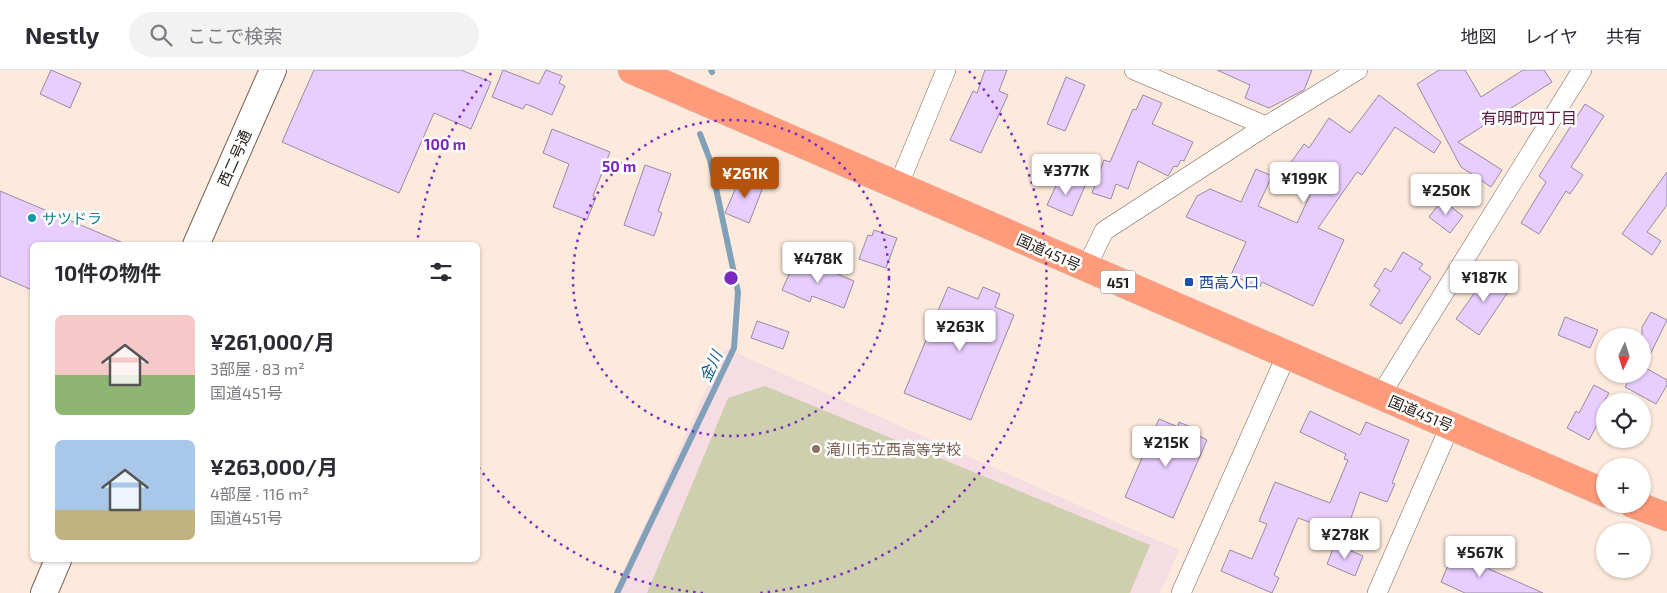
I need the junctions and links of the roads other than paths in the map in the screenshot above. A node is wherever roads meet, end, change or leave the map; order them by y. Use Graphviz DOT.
graph roads {
  1 [pos="272,70"];
  2 [pos="632,70"];
  3 [pos="946,70"];
  4 [pos="1134,70"];
  5 [pos="1358,70"];
  6 [pos="1582,70"];
  7 [pos="1266,126"];
  8 [pos="898,186"];
  9 [pos="197,242"];
  10 [pos="1086,268"];
  11 [pos="1286,356"];
  12 [pos="1380,396"];
  13 [pos="1450,426"];
  14 [pos="1596,489"];
  15 [pos="1651,510"];
  16 [pos="1667,516"];
  17 [pos="57,562"];
  18 [pos="44,593"];
  19 [pos="1180,593"];
  20 [pos="1377,593"];
  1 -- 9 [label="street, 西二号通"];
  2 -- 8 [label="highway, 国道451号 / 451"];
  3 -- 8 [label="street"];
  4 -- 7 [label="street"];
  5 -- 7 [label="street"];
  6 -- 12 [label="street"];
  7 -- 10 [label="street"];
  8 -- 10 [label="highway, 国道451号 / 451"];
  10 -- 11 [label="highway, 国道451号 / 451"];
  11 -- 12 [label="highway, 国道451号 / 451"];
  11 -- 19 [label="street"];
  12 -- 13 [label="highway, 国道451号 / 451"];
  13 -- 14 [label="highway, 国道451号 / 451"];
  13 -- 20 [label="street"];
  15 -- 16 [label="highway"];
  17 -- 18 [label="street"];
}
